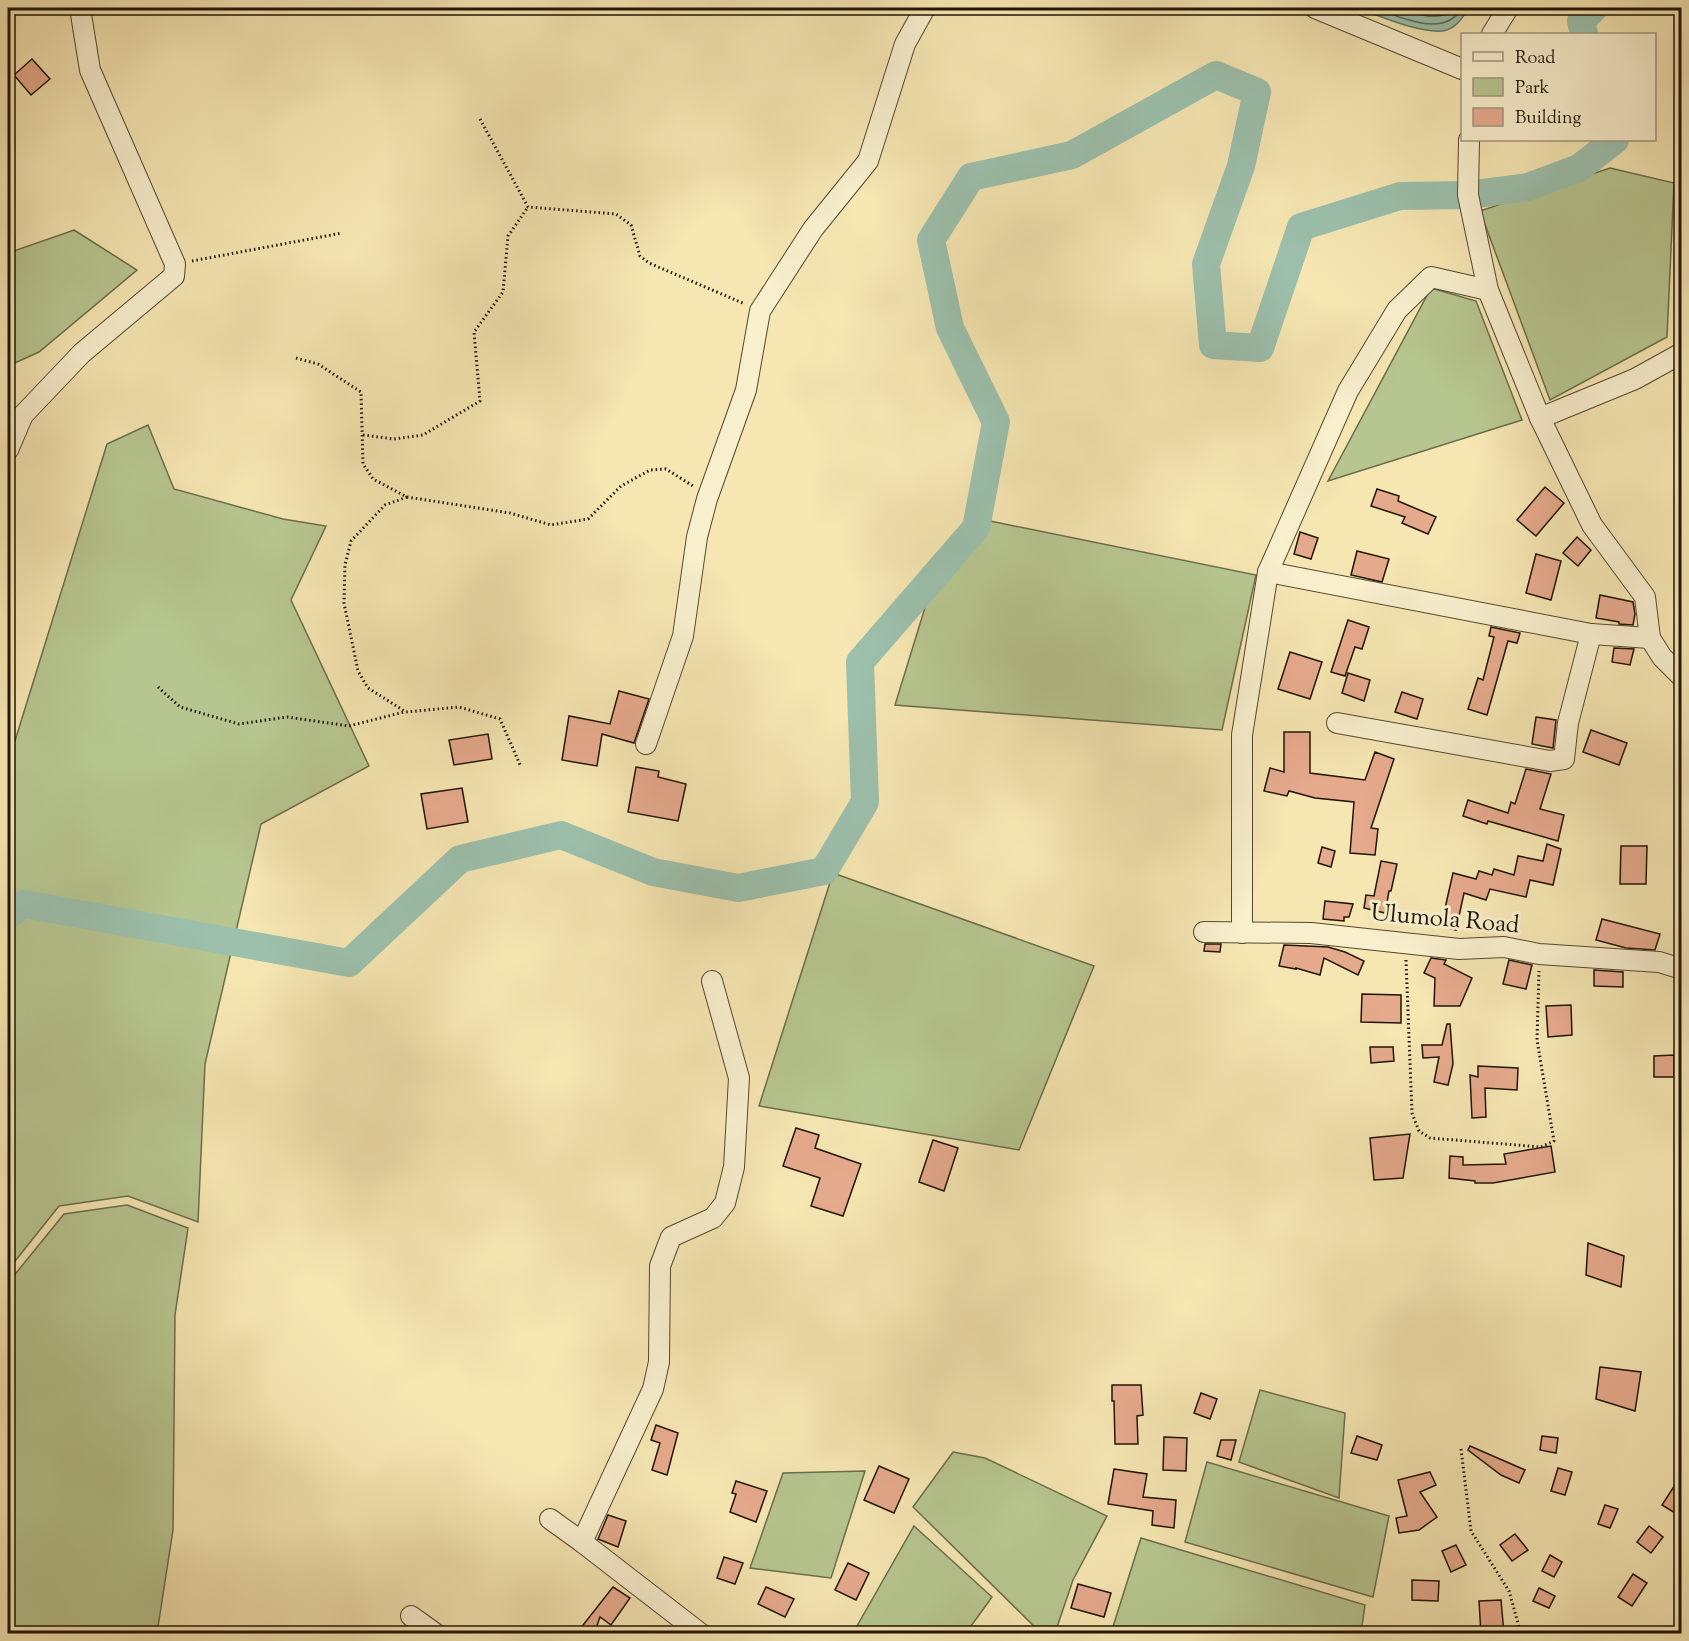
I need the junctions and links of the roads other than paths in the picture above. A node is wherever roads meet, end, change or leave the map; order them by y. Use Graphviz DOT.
graph roads {
  1 [pos="80,8"];
  2 [pos="925,8"];
  3 [pos="1315,8"];
  4 [pos="1508,8"];
  5 [pos="1493,33"];
  6 [pos="1461,69"];
  7 [pos="1469,141"];
  8 [pos="1488,290"];
  9 [pos="1682,353"];
  10 [pos="1540,418"];
  11 [pos="8,450"];
  12 [pos="1268,572"];
  13 [pos="1591,634"];
  14 [pos="1650,638"];
  15 [pos="1682,677"];
  16 [pos="1337,723"];
  17 [pos="646,744"];
  18 [pos="1204,933"];
  19 [pos="1242,933"];
  20 [pos="1682,969"];
  21 [pos="712,981"];
  22 [pos="550,1520"];
  23 [pos="582,1542"];
  24 [pos="411,1616"];
  25 [pos="436,1634"];
  26 [pos="701,1634"];
  1 -- 11 [label="street"];
  2 -- 17 [label="street"];
  3 -- 6 [label="street"];
  4 -- 5 [label="street"];
  7 -- 8 [label="street"];
  8 -- 10 [label="street"];
  8 -- 12 [label="street"];
  9 -- 10 [label="street"];
  10 -- 14 [label="street"];
  12 -- 13 [label="street"];
  12 -- 19 [label="street"];
  13 -- 14 [label="street"];
  13 -- 16 [label="street"];
  14 -- 15 [label="street"];
  18 -- 19 [label="street, Ulumola Road"];
  19 -- 20 [label="street, Ulumola Road"];
  21 -- 23 [label="street"];
  22 -- 23 [label="street"];
  23 -- 26 [label="street"];
  24 -- 25 [label="street"];
}
